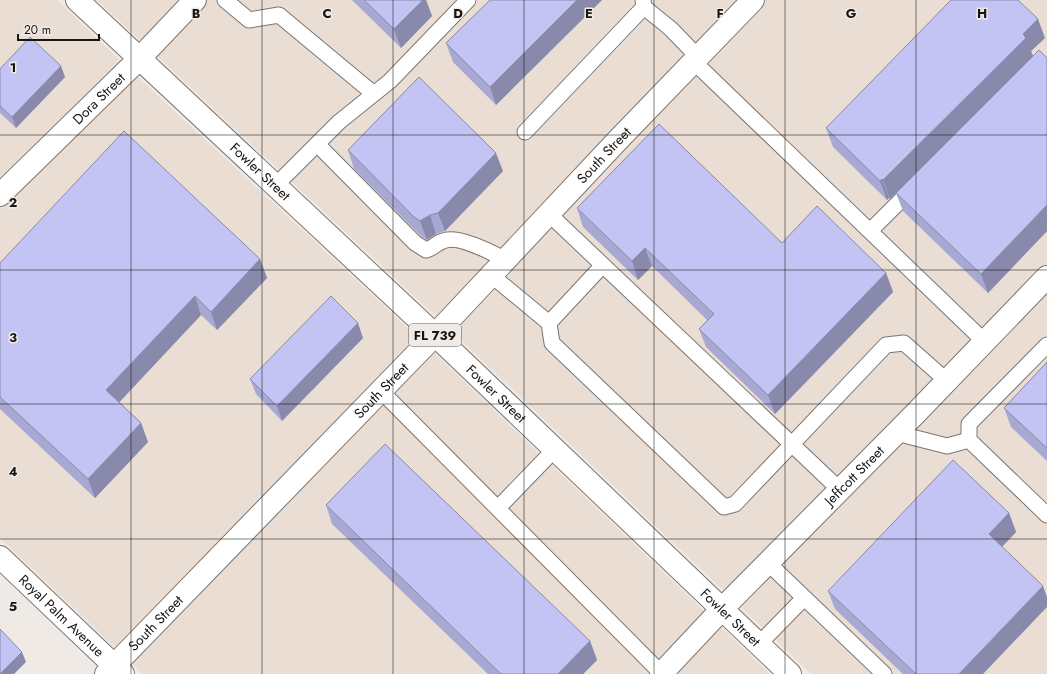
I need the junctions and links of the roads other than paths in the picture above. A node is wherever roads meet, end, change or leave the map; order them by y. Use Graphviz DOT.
graph roads {
  1 [pos="77,0"];
  2 [pos="196,0"];
  3 [pos="225,0"];
  4 [pos="468,0"];
  5 [pos="753,0"];
  6 [pos="644,3"];
  7 [pos="139,59"];
  8 [pos="696,59"];
  9 [pos="374,94"];
  10 [pos="525,132"];
  11 [pos="317,144"];
  12 [pos="925,176"];
  13 [pos="275,186"];
  14 [pos="0,195"];
  15 [pos="549,214"];
  16 [pos="870,231"];
  17 [pos="603,265"];
  18 [pos="498,268"];
  19 [pos="1047,277"];
  20 [pos="549,323"];
  21 [pos="435,335"];
  22 [pos="985,342"];
  23 [pos="1047,345"];
  24 [pos="947,381"];
  25 [pos="381,391"];
  26 [pos="896,434"];
  27 [pos="969,440"];
  28 [pos="792,444"];
  29 [pos="555,449"];
  30 [pos="840,490"];
  31 [pos="498,508"];
  32 [pos="1047,515"];
  33 [pos="0,557"];
  34 [pos="768,563"];
  35 [pos="804,598"];
  36 [pos="722,609"];
  37 [pos="758,644"];
  38 [pos="114,671"];
  39 [pos="662,674"];
  40 [pos="790,674"];
  41 [pos="884,674"];
  1 -- 7 [label="street, Fowler Street / FL 739"];
  2 -- 7 [label="street, Dora Street"];
  3 -- 9 [label="lane"];
  4 -- 9 [label="lane"];
  5 -- 8 [label="street, South Street"];
  6 -- 8 [label="lane"];
  6 -- 10 [label="lane"];
  7 -- 13 [label="street, Fowler Street / FL 739"];
  7 -- 14 [label="street, Dora Street"];
  8 -- 15 [label="street, South Street"];
  8 -- 16 [label="lane"];
  9 -- 11 [label="lane"];
  11 -- 13 [label="lane"];
  11 -- 18 [label="lane"];
  12 -- 16 [label="lane"];
  13 -- 21 [label="street, Fowler Street / FL 739"];
  15 -- 17 [label="lane"];
  15 -- 18 [label="street, South Street"];
  16 -- 22 [label="lane"];
  17 -- 20 [label="lane"];
  17 -- 28 [label="lane"];
  18 -- 20 [label="lane"];
  18 -- 21 [label="street, South Street"];
  19 -- 22 [label="street, Jeffcott Street"];
  20 -- 28 [label="lane"];
  21 -- 25 [label="street, South Street"];
  21 -- 29 [label="street, Fowler Street / FL 739"];
  22 -- 24 [label="street, Jeffcott Street"];
  23 -- 27 [label="lane"];
  24 -- 26 [label="street, Jeffcott Street"];
  24 -- 28 [label="lane"];
  25 -- 31 [label="lane"];
  25 -- 38 [label="street, South Street"];
  26 -- 27 [label="lane"];
  26 -- 30 [label="street, Jeffcott Street"];
  27 -- 32 [label="lane"];
  28 -- 30 [label="lane"];
  29 -- 31 [label="lane"];
  29 -- 36 [label="street, Fowler Street / FL 739"];
  30 -- 34 [label="street, Jeffcott Street"];
  31 -- 39 [label="lane"];
  33 -- 38 [label="street, Royal Palm Avenue"];
  34 -- 35 [label="lane"];
  34 -- 36 [label="street, Jeffcott Street"];
  35 -- 37 [label="lane"];
  35 -- 41 [label="lane"];
  36 -- 37 [label="street, Fowler Street / FL 739"];
  36 -- 39 [label="street, Jeffcott Street"];
  37 -- 40 [label="street, Fowler Street / FL 739"];
}
